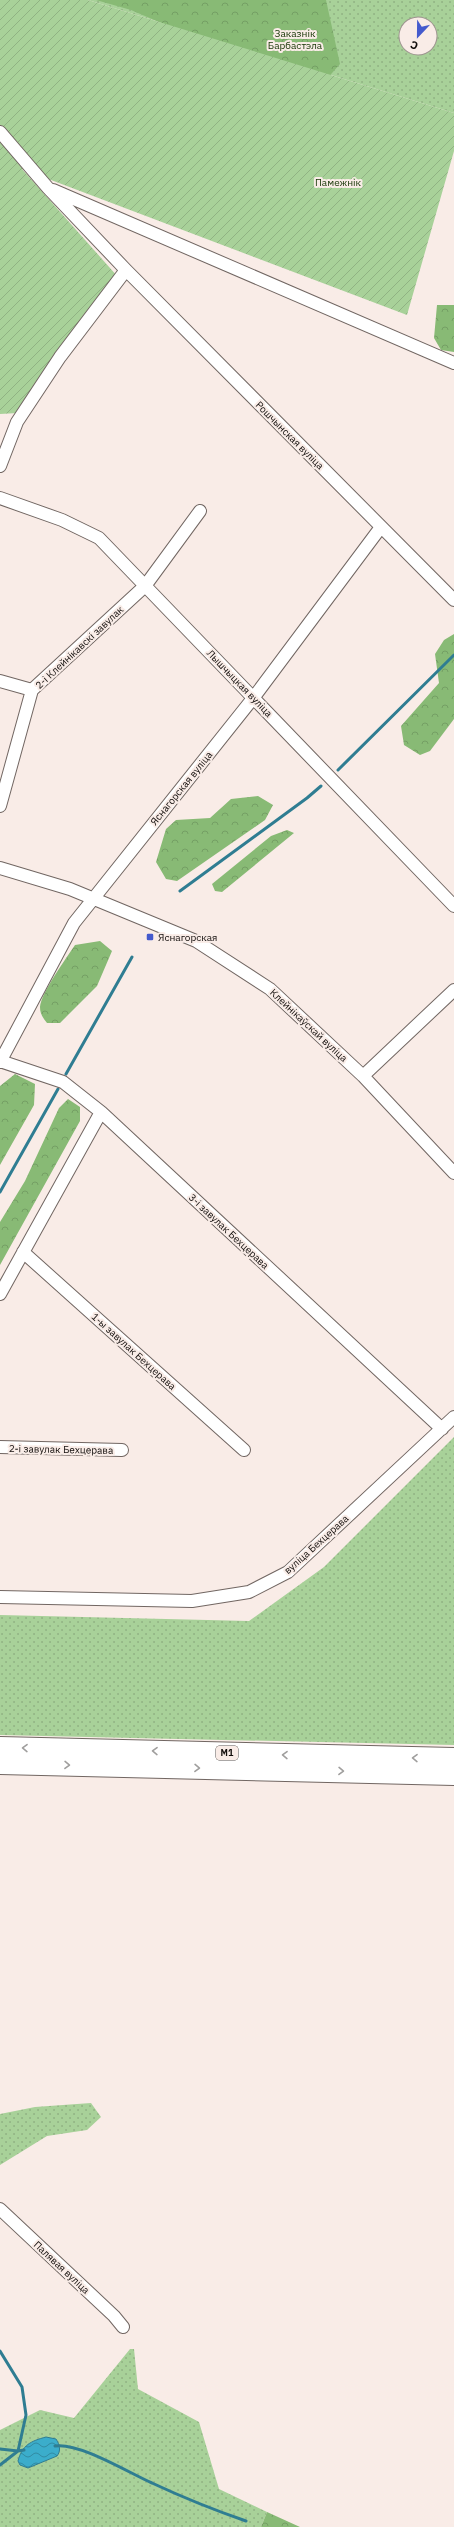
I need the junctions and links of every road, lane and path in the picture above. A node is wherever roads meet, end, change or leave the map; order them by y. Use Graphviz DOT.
graph roads {
  1 [pos="0,132"];
  2 [pos="48,188"];
  3 [pos="126,270"];
  4 [pos="454,363"];
  5 [pos="0,466"];
  6 [pos="0,498"];
  7 [pos="200,511"];
  8 [pos="381,527"];
  9 [pos="145,586"];
  10 [pos="454,600"];
  11 [pos="0,681"];
  12 [pos="32,690"];
  13 [pos="254,697"];
  14 [pos="0,806"];
  15 [pos="0,868"];
  16 [pos="93,898"];
  17 [pos="454,906"];
  18 [pos="454,990"];
  19 [pos="0,1061"];
  20 [pos="363,1076"];
  21 [pos="101,1112"];
  22 [pos="454,1173"];
  23 [pos="23,1252"];
  24 [pos="0,1294"];
  25 [pos="454,1417"];
  26 [pos="442,1429"];
  27 [pos="0,1447"];
  28 [pos="122,1450"];
  29 [pos="244,1450"];
  30 [pos="0,1597"];
  31 [pos="0,1748"];
  32 [pos="454,1759"];
  33 [pos="0,1763"];
  34 [pos="454,1774"];
  35 [pos="0,2209"];
  36 [pos="123,2327"];
  1 -- 2 [label="street, Рошчынская вуліца"];
  2 -- 3 [label="street, Рошчынская вуліца"];
  2 -- 4 [label="street"];
  3 -- 5 [label="street"];
  3 -- 8 [label="street, Рошчынская вуліца"];
  6 -- 9 [label="street, Лышчыцкая вуліца"];
  7 -- 9 [label="street, 2-і Клейнікавскі завулак"];
  8 -- 10 [label="street, Рошчынская вуліца"];
  8 -- 13 [label="street, Яснагорская вуліца"];
  9 -- 12 [label="street, 2-і Клейнікавскі завулак"];
  9 -- 13 [label="street, Лышчыцкая вуліца"];
  11 -- 12 [label="street"];
  12 -- 14 [label="street, 2-і Клейнікавскі завулак"];
  13 -- 16 [label="street, Яснагорская вуліца"];
  13 -- 17 [label="street, Лышчыцкая вуліца"];
  15 -- 16 [label="street, Клейнікаўскай вуліца"];
  16 -- 19 [label="street, Яснагорская вуліца"];
  16 -- 20 [label="street, Клейнікаўскай вуліца"];
  18 -- 20 [label="street"];
  19 -- 21 [label="street, 3-і завулак Бехцерава"];
  20 -- 22 [label="street, Клейнікаўскай вуліца"];
  21 -- 23 [label="street"];
  21 -- 26 [label="street, 3-і завулак Бехцерава"];
  23 -- 24 [label="street"];
  23 -- 29 [label="street, 1-ы завулак Бехцерава"];
  25 -- 26 [label="street, вуліца Бехцерава"];
  26 -- 30 [label="street, вуліца Бехцерава"];
  27 -- 28 [label="street, 2-і завулак Бехцерава"];
  32 -- 31 [label="highway, М1, one-way"];
  33 -- 34 [label="highway, М1, one-way"];
  35 -- 36 [label="street, Палявая вуліца"];
}
